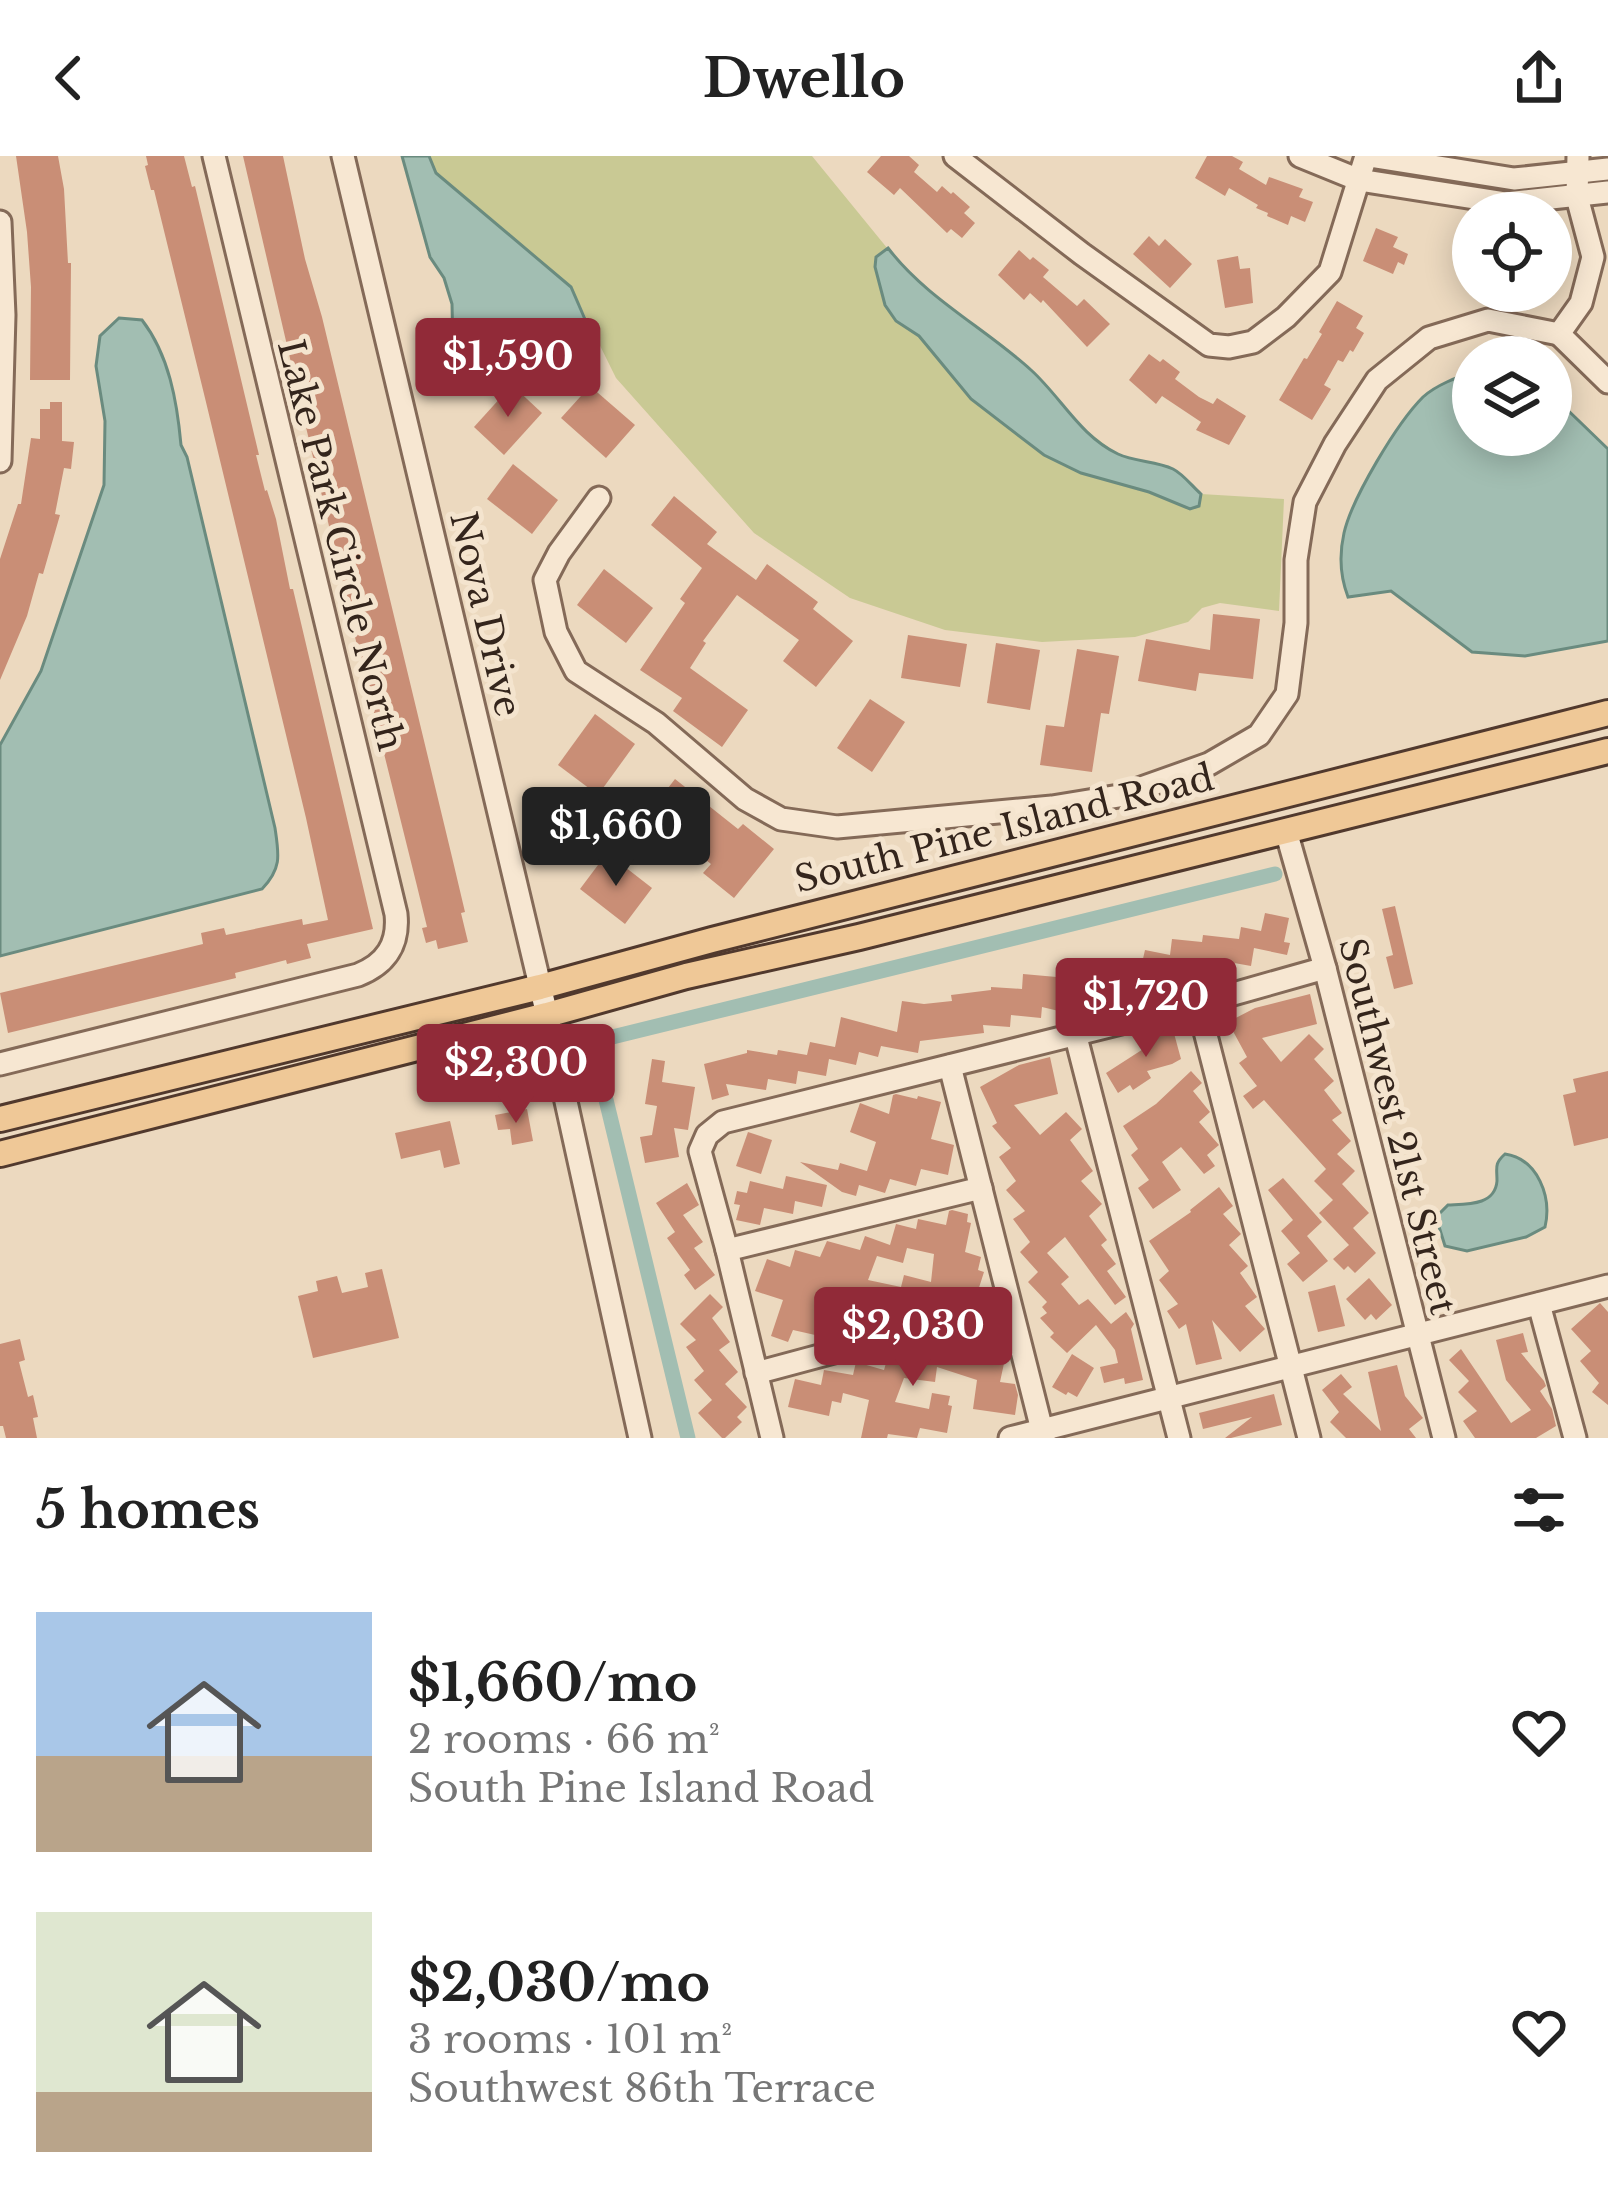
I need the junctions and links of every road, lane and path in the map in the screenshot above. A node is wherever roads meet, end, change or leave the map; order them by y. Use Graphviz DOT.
graph roads {
  1 [pos="214,156"];
  2 [pos="344,156"];
  3 [pos="955,156"];
  4 [pos="1300,156"];
  5 [pos="1368,156"];
  6 [pos="1578,165"];
  7 [pos="1608,169"];
  8 [pos="1359,180"];
  9 [pos="1608,192"];
  10 [pos="1576,197"];
  11 [pos="0,221"];
  12 [pos="1559,334"];
  13 [pos="1608,382"];
  14 [pos="1,415"];
  15 [pos="0,461"];
  16 [pos="599,498"];
  17 [pos="1608,713"];
  18 [pos="1608,751"];
  19 [pos="1286,831"];
  20 [pos="1325,968"];
  21 [pos="540,987"];
  22 [pos="1198,1004"];
  23 [pos="547,1015"];
  24 [pos="1075,1034"];
  25 [pos="0,1064"];
  26 [pos="950,1066"];
  27 [pos="0,1119"];
  28 [pos="0,1154"];
  29 [pos="981,1188"];
  30 [pos="728,1250"];
  31 [pos="1608,1286"];
  32 [pos="1539,1304"];
  33 [pos="1009,1305"];
  34 [pos="1418,1335"];
  35 [pos="1291,1366"];
  36 [pos="756,1372"];
  37 [pos="1169,1398"];
  38 [pos="1043,1434"];
  39 [pos="640,1438"];
  40 [pos="772,1438"];
  41 [pos="1010,1438"];
  42 [pos="1179,1438"];
  43 [pos="1310,1438"];
  44 [pos="1444,1438"];
  45 [pos="1575,1438"];
  1 -- 25 [label="street, Lake Park Circle North"];
  2 -- 21 [label="street, Nova Drive"];
  3 -- 8 [label="street"];
  4 -- 8 [label="street"];
  5 -- 6 [label="street"];
  5 -- 8 [label="street"];
  6 -- 7 [label="street"];
  6 -- 10 [label="street"];
  8 -- 10 [label="street"];
  9 -- 10 [label="street"];
  10 -- 12 [label="street"];
  11 -- 14 [label="street"];
  12 -- 13 [label="street"];
  12 -- 16 [label="street"];
  14 -- 15 [label="street"];
  17 -- 21 [label="main road, South Pine Island Road"];
  18 -- 19 [label="main road, South Pine Island Road"];
  19 -- 20 [label="street, Southwest 21st Street"];
  19 -- 23 [label="main road, South Pine Island Road"];
  20 -- 22 [label="street"];
  20 -- 34 [label="street, Southwest 21st Street"];
  21 -- 23 [label="street, Nova Drive"];
  21 -- 27 [label="main road, South Pine Island Road"];
  22 -- 24 [label="street"];
  22 -- 35 [label="street"];
  23 -- 28 [label="main road, South Pine Island Road"];
  23 -- 39 [label="street, Nova Drive"];
  24 -- 26 [label="street"];
  24 -- 37 [label="street"];
  26 -- 29 [label="street"];
  26 -- 30 [label="street"];
  29 -- 30 [label="street"];
  29 -- 33 [label="street"];
  30 -- 36 [label="street"];
  31 -- 32 [label="street"];
  32 -- 34 [label="street"];
  32 -- 45 [label="street"];
  33 -- 36 [label="street"];
  33 -- 38 [label="street"];
  34 -- 35 [label="street"];
  34 -- 44 [label="street, Southwest 21st Street"];
  35 -- 37 [label="street"];
  35 -- 43 [label="street"];
  36 -- 40 [label="street"];
  37 -- 38 [label="street"];
  37 -- 42 [label="street"];
  38 -- 41 [label="street"];
}
